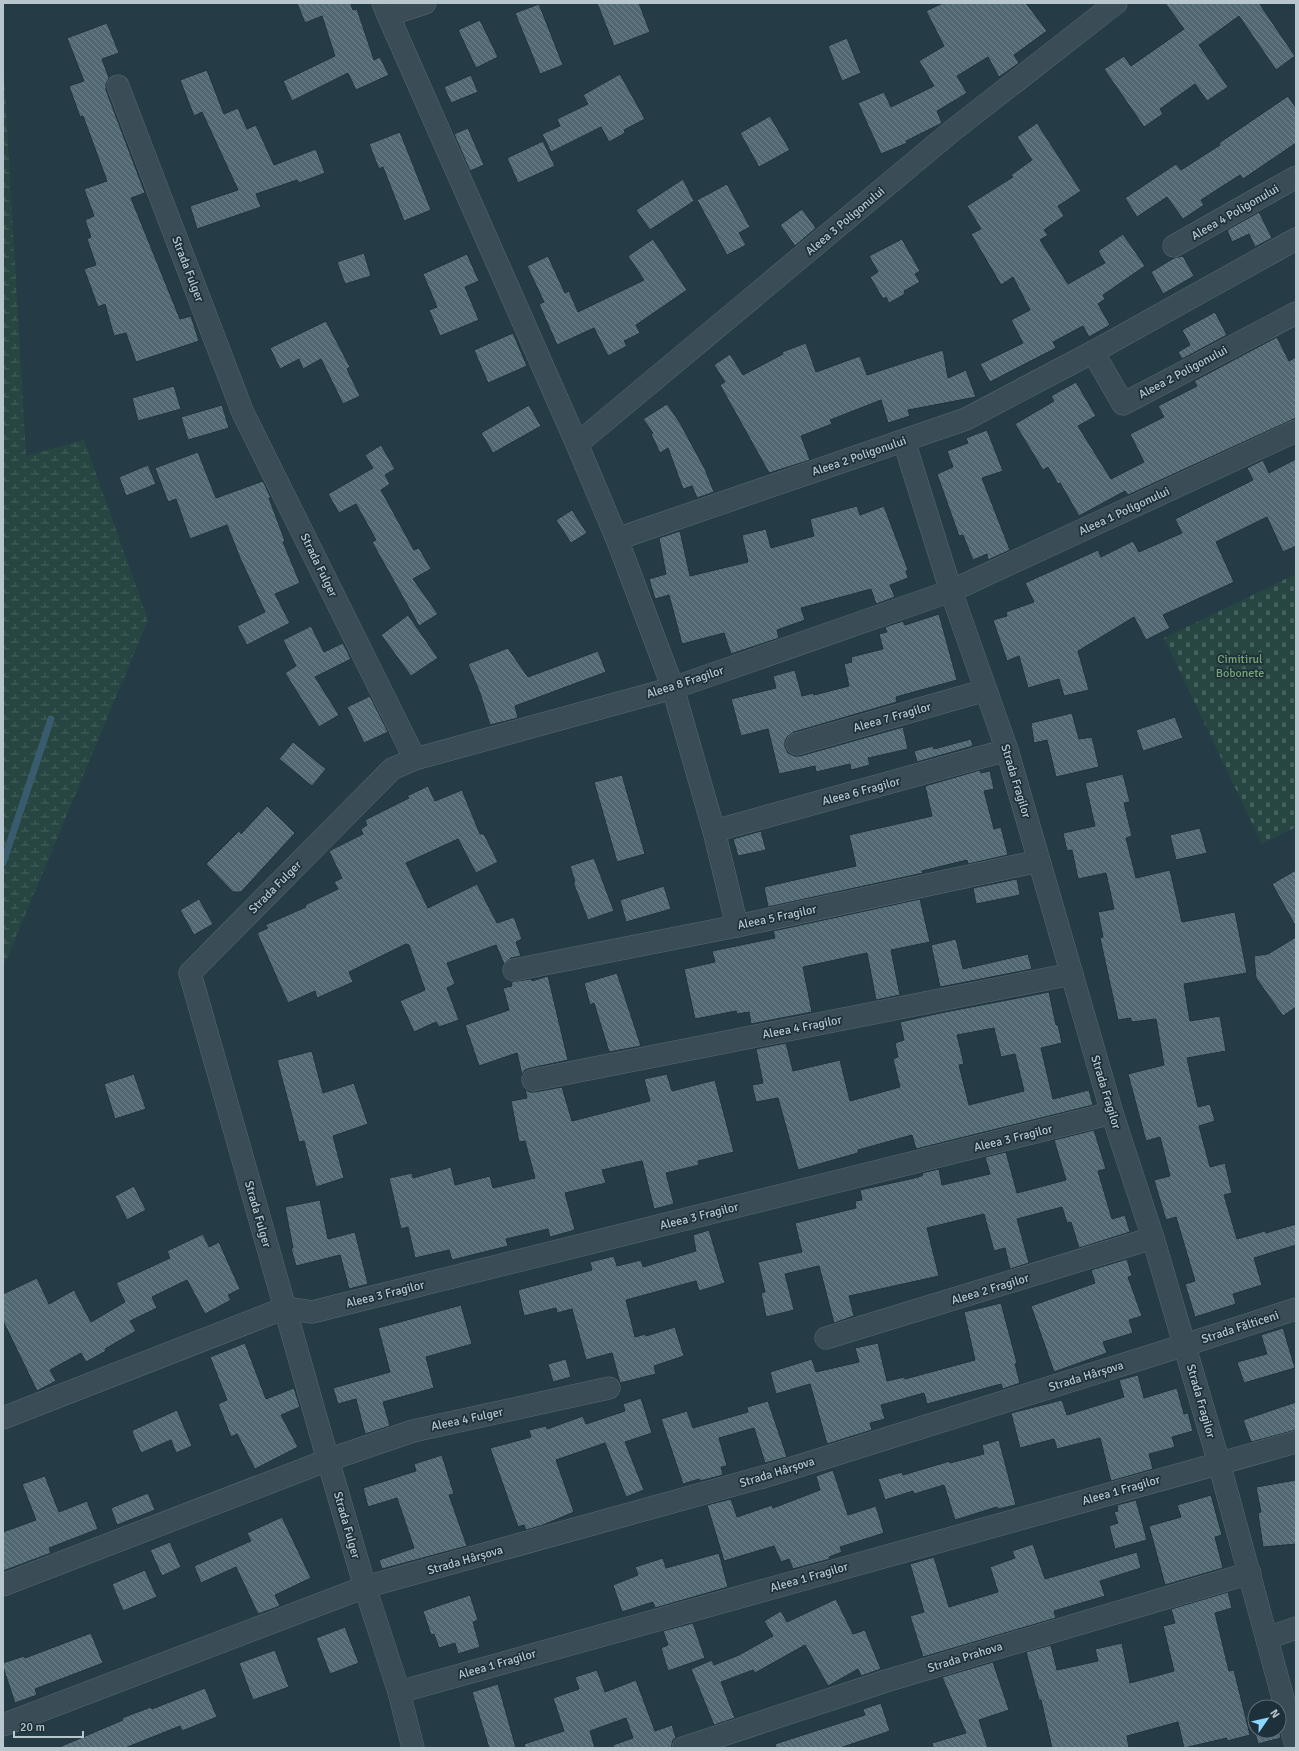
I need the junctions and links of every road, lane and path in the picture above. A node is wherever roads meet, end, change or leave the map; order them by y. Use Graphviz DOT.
graph roads {
  1 [pos="424,3"];
  2 [pos="1116,3"];
  3 [pos="385,9"];
  4 [pos="118,86"];
  5 [pos="1296,177"];
  6 [pos="1296,239"];
  7 [pos="1174,246"];
  8 [pos="1296,313"];
  9 [pos="1093,352"];
  10 [pos="1296,431"];
  11 [pos="904,441"];
  12 [pos="578,444"];
  13 [pos="617,539"];
  14 [pos="951,591"];
  15 [pos="673,688"];
  16 [pos="986,690"];
  17 [pos="797,744"];
  18 [pos="1007,750"];
  19 [pos="416,759"];
  20 [pos="714,831"];
  21 [pos="1040,861"];
  22 [pos="737,926"];
  23 [pos="514,970"];
  24 [pos="1072,974"];
  25 [pos="533,1080"];
  26 [pos="1112,1113"];
  27 [pos="1153,1238"];
  28 [pos="285,1308"];
  29 [pos="1296,1309"];
  30 [pos="826,1338"];
  31 [pos="1185,1345"];
  32 [pos="609,1388"];
  33 [pos="3,1418"];
  34 [pos="1296,1442"];
  35 [pos="328,1460"];
  36 [pos="1220,1462"];
  37 [pos="1250,1573"];
  38 [pos="3,1585"];
  39 [pos="365,1587"];
  40 [pos="1296,1628"];
  41 [pos="1268,1638"];
  42 [pos="399,1692"];
  43 [pos="3,1725"];
  44 [pos="1291,1746"];
  45 [pos="413,1748"];
  46 [pos="683,1748"];
  1 -- 3 [label="street"];
  2 -- 12 [label="street, Aleea 3 Poligonului"];
  3 -- 12 [label="street"];
  4 -- 19 [label="street, Strada Fulger"];
  5 -- 7 [label="street, Aleea 4 Poligonului"];
  6 -- 9 [label="street, Aleea 2 Poligonului"];
  8 -- 9 [label="street, Aleea 2 Poligonului"];
  9 -- 11 [label="street, Aleea 2 Poligonului"];
  10 -- 14 [label="street, Aleea 1 Poligonului"];
  11 -- 13 [label="street, Aleea 2 Poligonului"];
  11 -- 14 [label="street, Strada Fragilor"];
  12 -- 13 [label="street"];
  13 -- 15 [label="street"];
  14 -- 15 [label="street, Aleea 8 Fragilor"];
  14 -- 16 [label="street, Strada Fragilor"];
  15 -- 19 [label="street, Aleea 8 Fragilor"];
  15 -- 20 [label="street"];
  16 -- 17 [label="street, Aleea 7 Fragilor"];
  16 -- 18 [label="street, Strada Fragilor"];
  18 -- 20 [label="street, Aleea 6 Fragilor"];
  18 -- 21 [label="street, Strada Fragilor"];
  19 -- 28 [label="street, Strada Fulger"];
  20 -- 22 [label="street"];
  21 -- 22 [label="street, Aleea 5 Fragilor"];
  21 -- 24 [label="street, Strada Fragilor"];
  22 -- 23 [label="street, Aleea 5 Fragilor"];
  24 -- 25 [label="street, Aleea 4 Fragilor"];
  24 -- 26 [label="street, Strada Fragilor"];
  26 -- 27 [label="street, Strada Fragilor"];
  26 -- 28 [label="street, Aleea 3 Fragilor"];
  27 -- 30 [label="street, Aleea 2 Fragilor"];
  27 -- 31 [label="street, Strada Fragilor"];
  28 -- 33 [label="street"];
  28 -- 35 [label="street, Strada Fulger"];
  29 -- 31 [label="street, Strada Fălticeni"];
  31 -- 36 [label="street, Strada Fragilor"];
  31 -- 39 [label="street, Strada Hârșova"];
  32 -- 35 [label="street, Aleea 4 Fulger"];
  34 -- 36 [label="street, Aleea 1 Fragilor"];
  35 -- 38 [label="street, Aleea 4 Fulger"];
  35 -- 39 [label="street, Strada Fulger"];
  36 -- 37 [label="street, Strada Fragilor"];
  36 -- 42 [label="street, Aleea 1 Fragilor"];
  37 -- 41 [label="street, Strada Fragilor"];
  37 -- 46 [label="street, Strada Prahova"];
  39 -- 42 [label="street, Strada Fulger"];
  39 -- 43 [label="street, Strada Hârșova"];
  40 -- 41 [label="street"];
  41 -- 44 [label="street, Strada Fragilor"];
  42 -- 45 [label="street, Strada Fulger"];
}
